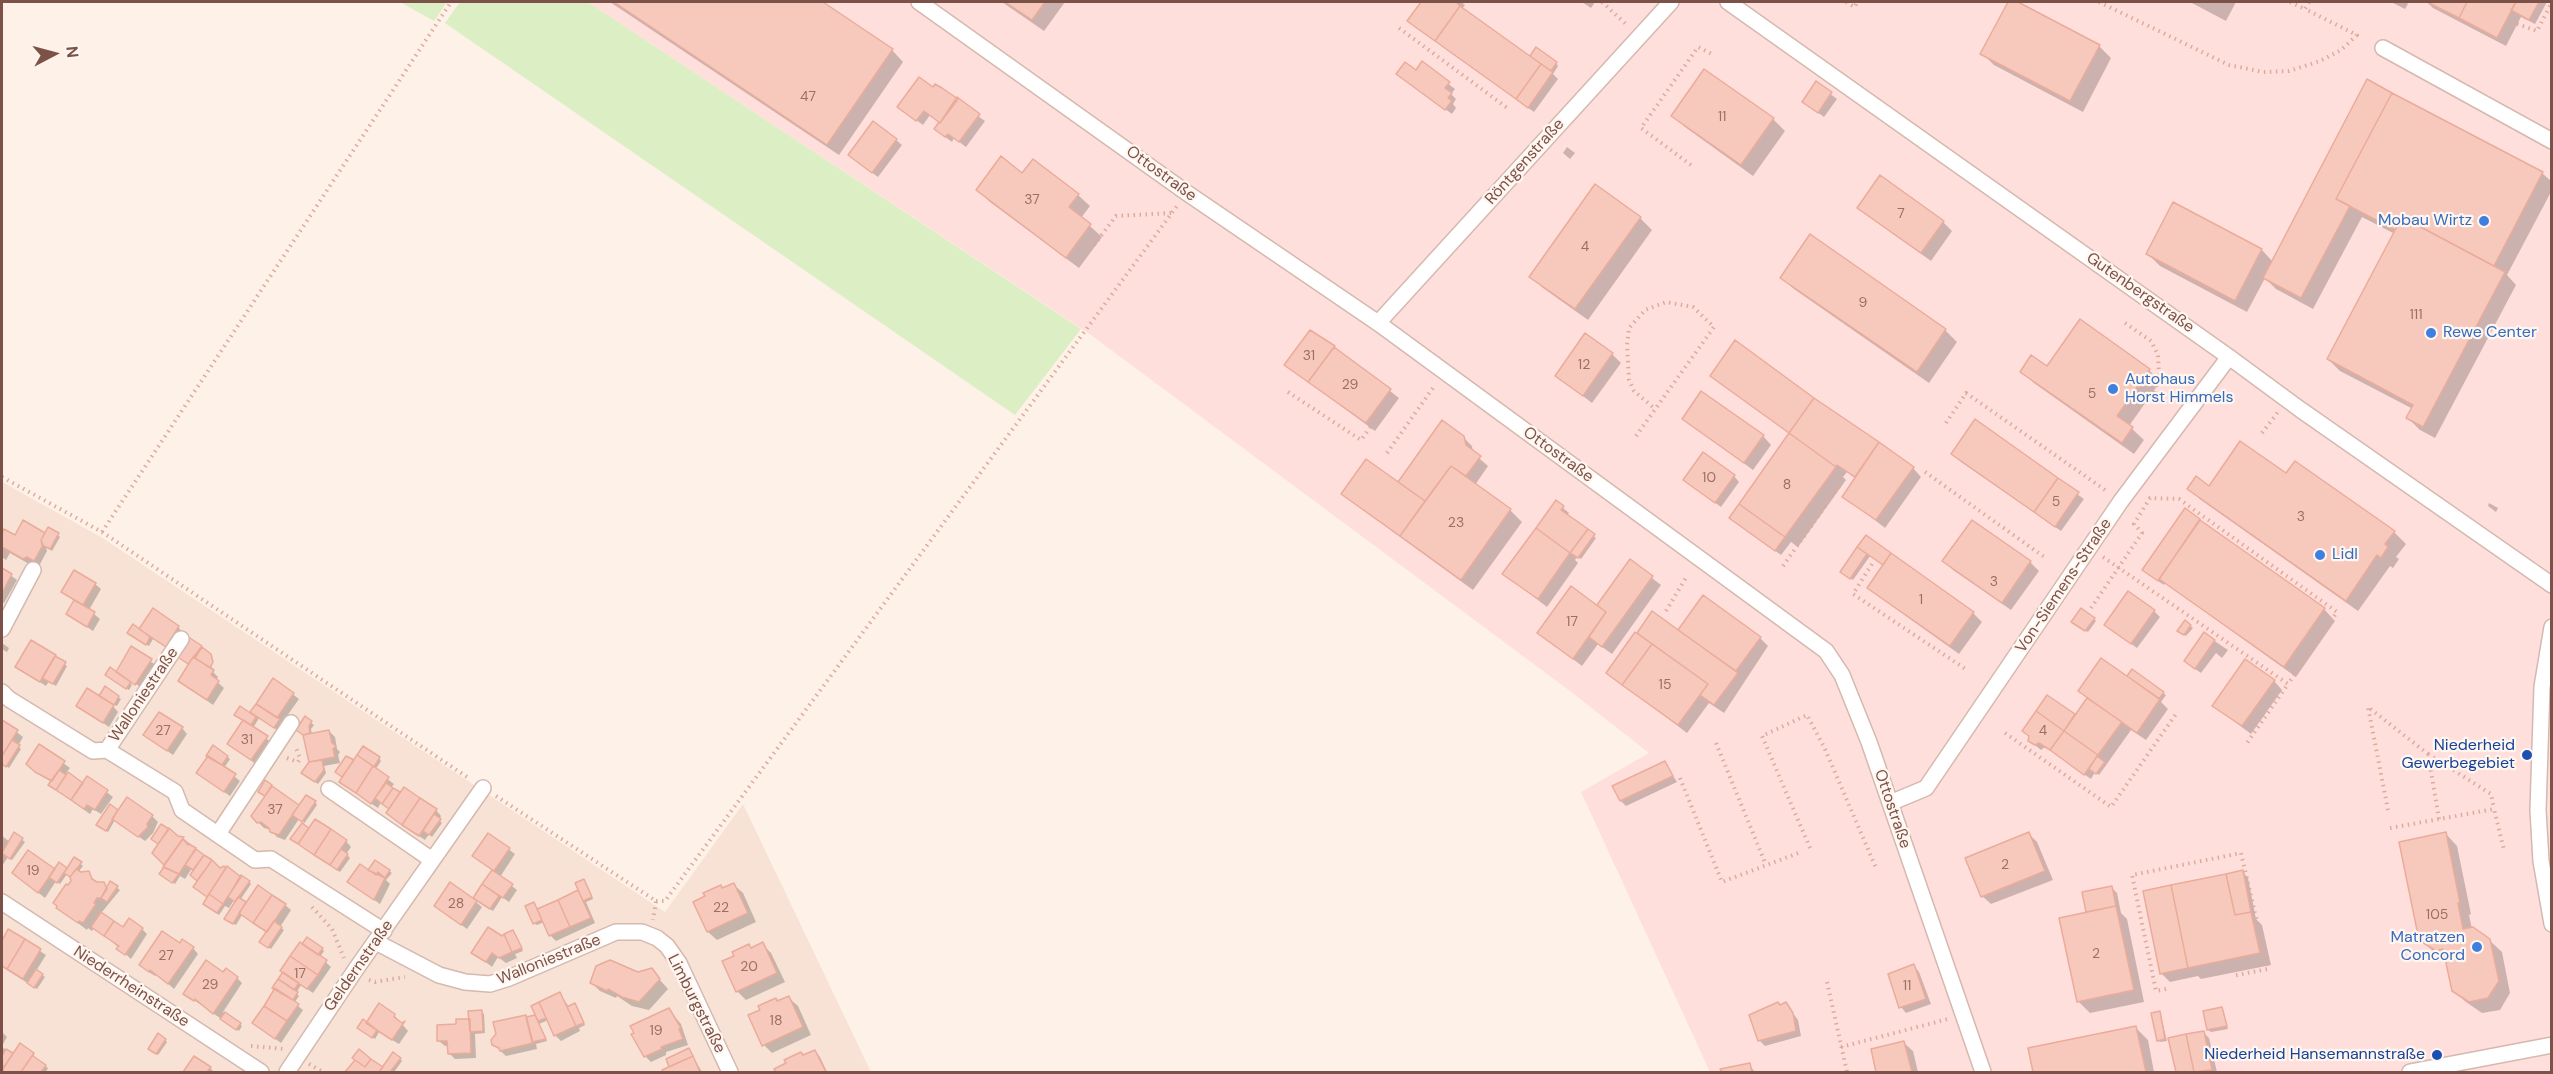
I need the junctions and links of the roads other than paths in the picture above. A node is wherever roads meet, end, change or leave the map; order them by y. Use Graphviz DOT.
graph roads {
  1 [pos="920,2"];
  2 [pos="1671,2"];
  3 [pos="1728,2"];
  4 [pos="2383,48"];
  5 [pos="2552,141"];
  6 [pos="1378,323"];
  7 [pos="2229,357"];
  8 [pos="33,570"];
  9 [pos="2552,585"];
  10 [pos="2552,627"];
  11 [pos="2,629"];
  12 [pos="181,639"];
  13 [pos="2,692"];
  14 [pos="291,723"];
  15 [pos="106,750"];
  16 [pos="483,788"];
  17 [pos="329,789"];
  18 [pos="1890,802"];
  19 [pos="218,834"];
  20 [pos="432,860"];
  21 [pos="2,902"];
  22 [pos="2552,924"];
  23 [pos="380,936"];
  24 [pos="654,937"];
  25 [pos="2552,1044"];
  26 [pos="261,1072"];
  27 [pos="287,1072"];
  28 [pos="730,1072"];
  29 [pos="1983,1072"];
  30 [pos="2410,1072"];
  1 -- 6 [label="street, Ottostraße"];
  2 -- 6 [label="street, Röntgenstraße"];
  3 -- 7 [label="street, Gutenbergstraße"];
  4 -- 5 [label="street"];
  6 -- 18 [label="street, Ottostraße"];
  7 -- 9 [label="street, Gutenbergstraße"];
  7 -- 18 [label="street, Von-Siemens-Straße"];
  8 -- 11 [label="street"];
  10 -- 22 [label="street"];
  12 -- 15 [label="street, Walloniestraße"];
  13 -- 15 [label="street, Walloniestraße"];
  14 -- 19 [label="street"];
  15 -- 19 [label="street, Walloniestraße"];
  16 -- 20 [label="street, Geldernstraße"];
  17 -- 20 [label="street"];
  18 -- 29 [label="street, Ottostraße"];
  19 -- 23 [label="street, Walloniestraße"];
  20 -- 23 [label="street, Geldernstraße"];
  21 -- 26 [label="street, Niederrheinstraße"];
  23 -- 24 [label="street, Walloniestraße"];
  23 -- 27 [label="street, Geldernstraße"];
  24 -- 28 [label="street, Limburgstraße"];
  25 -- 30 [label="street"];
}
